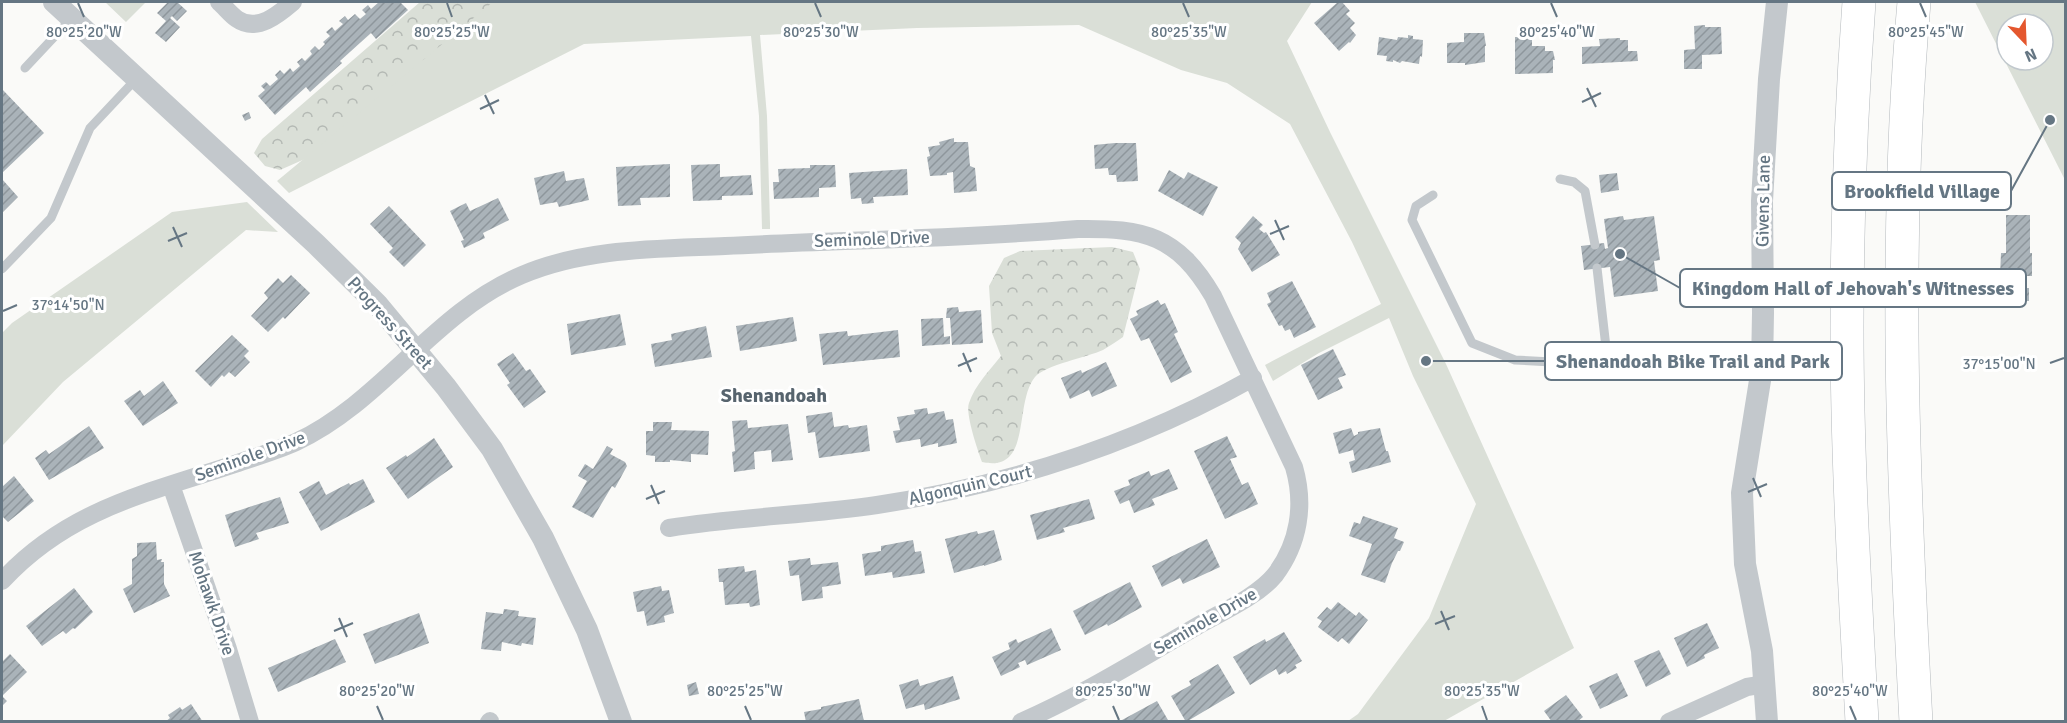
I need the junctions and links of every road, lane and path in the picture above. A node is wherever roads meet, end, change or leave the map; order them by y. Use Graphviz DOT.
graph roads {
  1 [pos="54,2"];
  2 [pos="219,2"];
  3 [pos="293,2"];
  4 [pos="1777,2"];
  5 [pos="1859,2"];
  6 [pos="1914,2"];
  7 [pos="72,17"];
  8 [pos="25,68"];
  9 [pos="138,77"];
  10 [pos="1560,179"];
  11 [pos="1433,195"];
  12 [pos="1595,245"];
  13 [pos="1597,268"];
  14 [pos="2,269"];
  15 [pos="416,350"];
  16 [pos="1608,365"];
  17 [pos="1762,368"];
  18 [pos="1253,378"];
  19 [pos="171,485"];
  20 [pos="669,528"];
  21 [pos="2,581"];
  22 [pos="1765,684"];
  23 [pos="250,722"];
  24 [pos="621,722"];
  25 [pos="1021,722"];
  26 [pos="1669,722"];
  27 [pos="1767,722"];
  28 [pos="1862,722"];
  29 [pos="1916,722"];
  1 -- 7 [label="street, Progress Street"];
  2 -- 3 [label="street"];
  4 -- 17 [label="street, Givens Lane"];
  5 -- 28 [label="highway"];
  6 -- 29 [label="highway"];
  7 -- 8 [label="lane"];
  7 -- 9 [label="street, Progress Street"];
  9 -- 14 [label="lane"];
  9 -- 15 [label="street, Progress Street"];
  10 -- 12 [label="lane"];
  11 -- 16 [label="lane"];
  13 -- 16 [label="lane"];
  15 -- 18 [label="street, Seminole Drive"];
  15 -- 19 [label="street, Seminole Drive"];
  15 -- 24 [label="street, Progress Street"];
  16 -- 17 [label="lane"];
  17 -- 22 [label="street, Givens Lane"];
  18 -- 20 [label="street, Algonquin Court"];
  18 -- 25 [label="street, Seminole Drive"];
  19 -- 21 [label="street, Seminole Drive"];
  19 -- 23 [label="street, Mohawk Drive"];
  22 -- 26 [label="street"];
  22 -- 27 [label="street, Givens Lane"];
}
